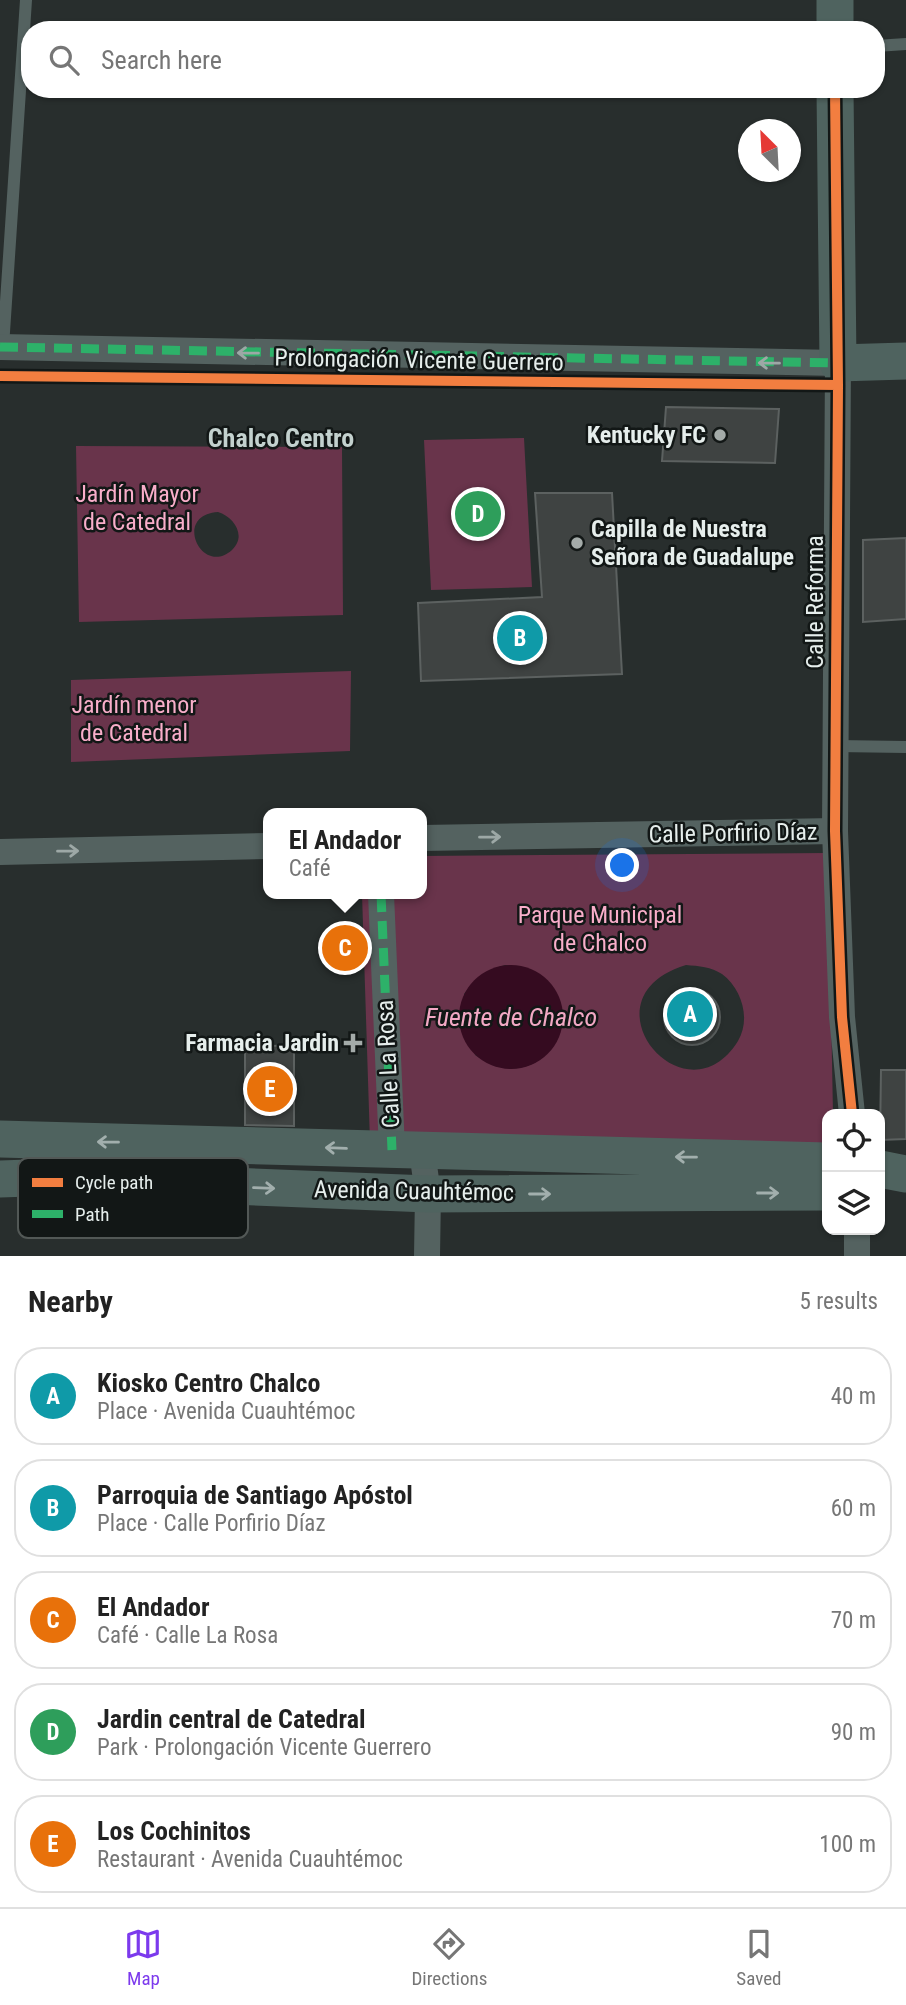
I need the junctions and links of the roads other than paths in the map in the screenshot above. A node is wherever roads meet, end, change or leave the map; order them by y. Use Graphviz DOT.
graph roads {
  1 [pos="26,0"];
  2 [pos="835,0"];
  3 [pos="25,21"];
  4 [pos="835,21"];
  5 [pos="906,44"];
  6 [pos="885,45"];
  7 [pos="21,72"];
  8 [pos="835,98"];
  9 [pos="2,347"];
  10 [pos="906,361"];
  11 [pos="838,363"];
  12 [pos="835,746"];
  13 [pos="906,747"];
  14 [pos="835,831"];
  15 [pos="427,838"];
  16 [pos="263,846"];
  17 [pos="0,852"];
  18 [pos="382,899"];
  19 [pos="851,1109"];
  20 [pos="0,1139"];
  21 [pos="407,1150"];
  22 [pos="822,1161"];
  23 [pos="18,1178"];
  24 [pos="0,1179"];
  25 [pos="248,1187"];
  26 [pos="822,1192"];
  27 [pos="428,1194"];
  28 [pos="857,1235"];
  29 [pos="427,1256"];
  30 [pos="857,1256"];
  1 -- 3 [label="lane"];
  2 -- 4 [label="main road"];
  5 -- 6 [label="lane"];
  7 -- 9 [label="lane"];
  8 -- 11 [label="main road, Calle Reforma"];
  11 -- 9 [label="street, Prolongación Vicente Guerrero, one-way"];
  10 -- 11 [label="main road, Prolongación Vicente Guerrero"];
  11 -- 12 [label="street, Calle Reforma"];
  12 -- 13 [label="lane"];
  12 -- 14 [label="street, Calle Reforma"];
  15 -- 14 [label="street, Calle Porfirio Díaz, one-way"];
  14 -- 19 [label="street, Calle Reforma"];
  17 -- 16 [label="street, one-way"];
  18 -- 21 [label="street, Calle La Rosa"];
  21 -- 20 [label="main road, Avenida Cuauhtémoc, one-way"];
  22 -- 21 [label="main road, Avenida Cuauhtémoc, one-way"];
  21 -- 27 [label="street, Calle La Rosa"];
  24 -- 23 [label="main road, Avenida Cuauhtémoc, one-way"];
  25 -- 27 [label="main road, Avenida Cuauhtémoc, one-way"];
  27 -- 26 [label="main road, Avenida Cuauhtémoc, one-way"];
  27 -- 29 [label="street, Calle La Rosa"];
  28 -- 30 [label="street"];
}
